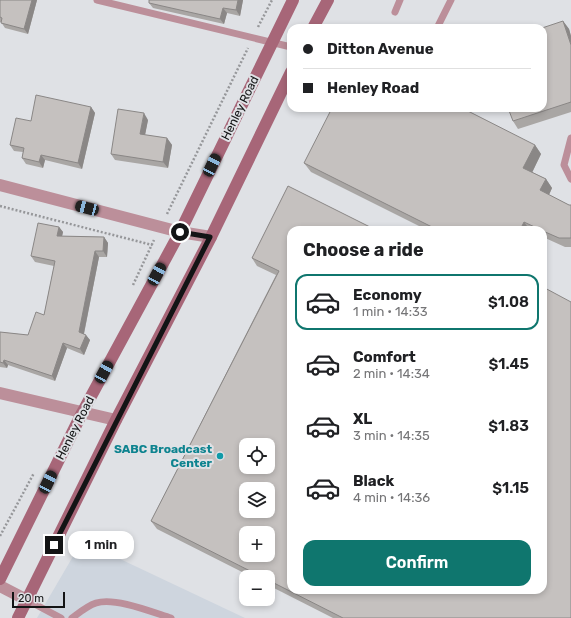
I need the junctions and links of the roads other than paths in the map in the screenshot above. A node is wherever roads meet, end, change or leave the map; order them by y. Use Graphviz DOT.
graph roads {
  1 [pos="97,0"];
  2 [pos="292,0"];
  3 [pos="328,0"];
  4 [pos="400,0"];
  5 [pos="451,0"];
  6 [pos="395,12"];
  7 [pos="315,24"];
  8 [pos="439,24"];
  9 [pos="271,42"];
  10 [pos="287,46"];
  11 [pos="287,80"];
  12 [pos="571,138"];
  13 [pos="571,179"];
  14 [pos="0,185"];
  15 [pos="180,232"];
  16 [pos="210,237"];
  17 [pos="0,393"];
  18 [pos="82,413"];
  19 [pos="116,420"];
  20 [pos="0,579"];
  21 [pos="0,586"];
  22 [pos="26,600"];
  23 [pos="18,618"];
  24 [pos="61,618"];
  25 [pos="72,618"];
  26 [pos="171,618"];
  1 -- 9 [label="lane"];
  2 -- 9 [label="main road, Henley Road"];
  3 -- 7 [label="main road"];
  4 -- 6 [label="lane"];
  5 -- 8 [label="lane"];
  9 -- 10 [label="lane"];
  9 -- 15 [label="main road, Henley Road"];
  11 -- 16 [label="main road"];
  12 -- 13 [label="lane"];
  14 -- 15 [label="street"];
  15 -- 16 [label="street"];
  15 -- 18 [label="main road, Henley Road"];
  16 -- 19 [label="main road"];
  17 -- 18 [label="street"];
  18 -- 19 [label="street"];
  18 -- 20 [label="main road, Henley Road"];
  19 -- 22 [label="main road"];
  21 -- 22 [label="street"];
  22 -- 23 [label="main road"];
  22 -- 24 [label="lane"];
  25 -- 26 [label="lane"];
}
